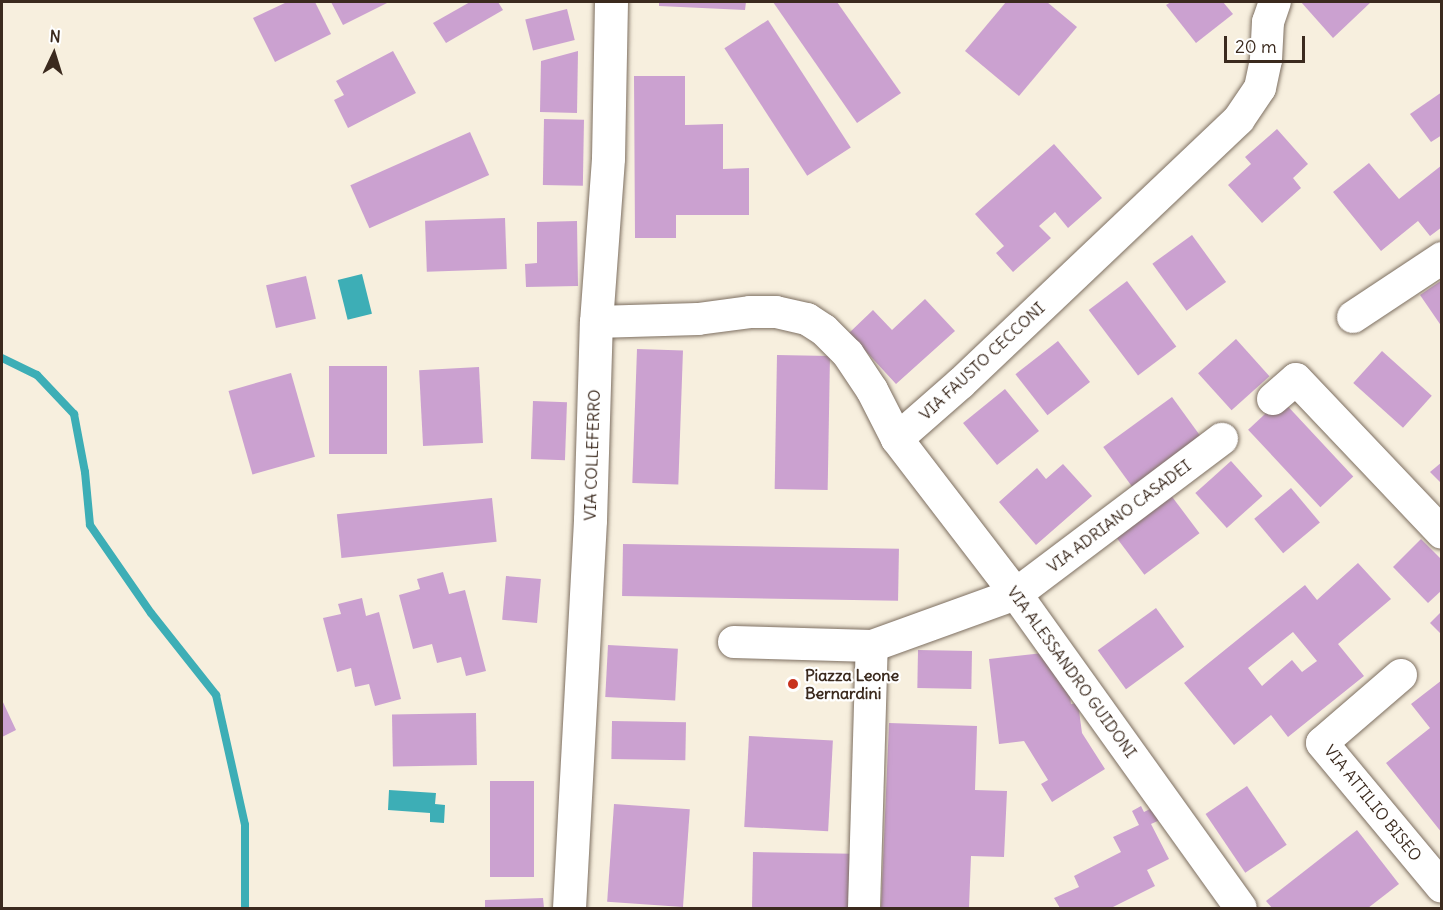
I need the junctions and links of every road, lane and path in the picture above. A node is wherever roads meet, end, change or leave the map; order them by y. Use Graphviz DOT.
graph roads {
  1 [pos="611,2"];
  2 [pos="1275,2"];
  3 [pos="1442,258"];
  4 [pos="1353,317"];
  5 [pos="596,322"];
  6 [pos="1273,399"];
  7 [pos="897,439"];
  8 [pos="1222,439"];
  9 [pos="1442,533"];
  10 [pos="1016,594"];
  11 [pos="734,642"];
  12 [pos="872,645"];
  13 [pos="1401,675"];
  14 [pos="1442,887"];
  15 [pos="569,909"];
  16 [pos="864,909"];
  17 [pos="1241,909"];
  1 -- 5 [label="street, VIA COLLEFERRO"];
  2 -- 7 [label="street, VIA FAUSTO CECCONI"];
  3 -- 4 [label="street"];
  5 -- 7 [label="street"];
  5 -- 15 [label="street, VIA COLLEFERRO"];
  6 -- 9 [label="street"];
  7 -- 10 [label="street, VIA ALESSANDRO GUIDONI"];
  8 -- 10 [label="street, VIA ADRIANO CASADEI"];
  10 -- 12 [label="street, VIA ADRIANO CASADEI"];
  10 -- 17 [label="street, VIA ALESSANDRO GUIDONI"];
  11 -- 12 [label="street"];
  12 -- 16 [label="street"];
  13 -- 14 [label="street, VIA ATTILIO BISEO"];
}
